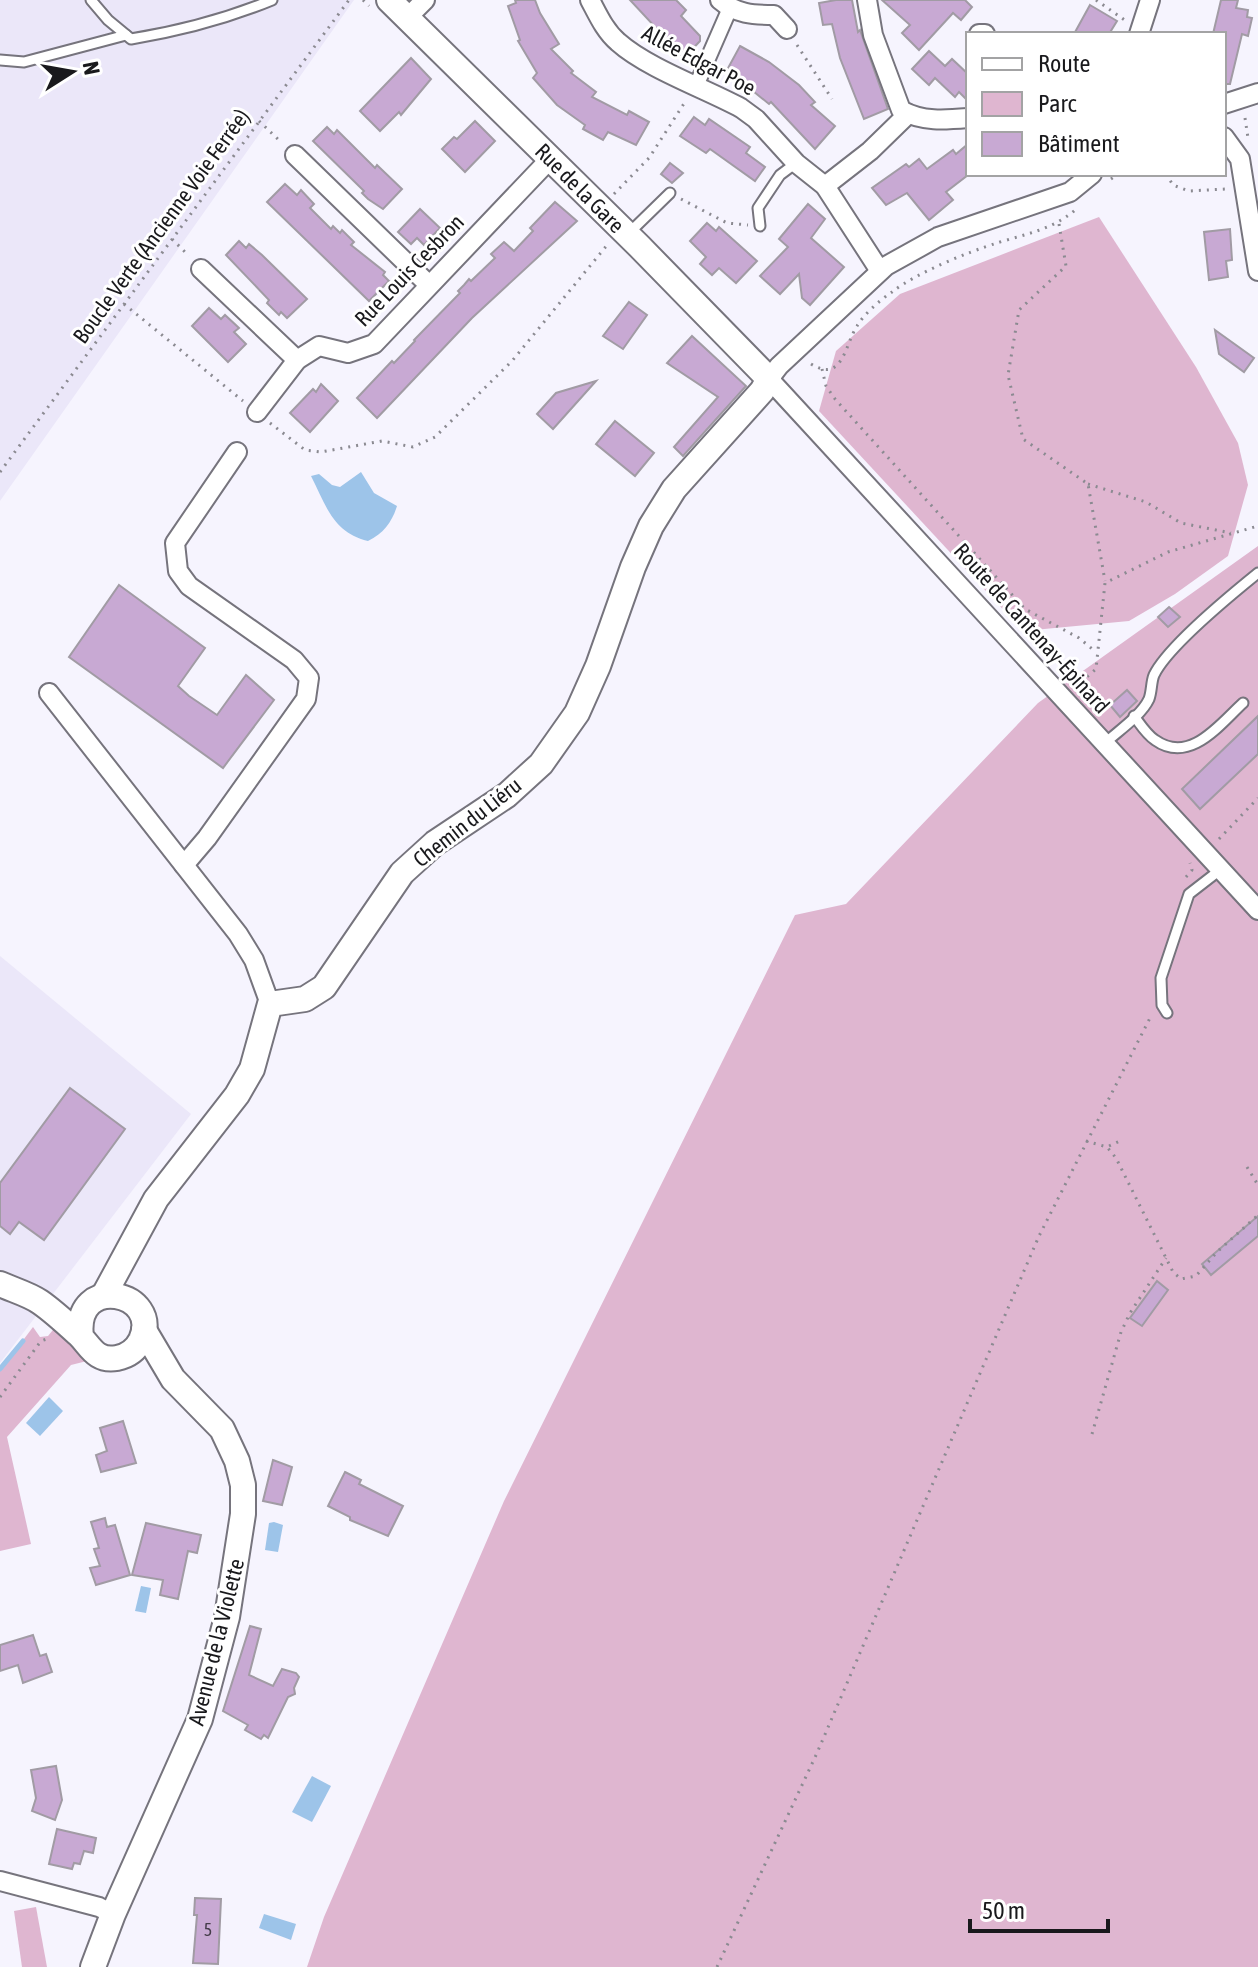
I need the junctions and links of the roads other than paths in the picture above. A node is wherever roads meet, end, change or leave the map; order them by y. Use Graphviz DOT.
graph roads {
  1 [pos="91,0"];
  2 [pos="272,0"];
  3 [pos="389,0"];
  4 [pos="425,0"];
  5 [pos="590,0"];
  6 [pos="867,0"];
  7 [pos="1150,0"];
  8 [pos="725,4"];
  9 [pos="406,19"];
  10 [pos="787,29"];
  11 [pos="1140,32"];
  12 [pos="126,35"];
  13 [pos="0,60"];
  14 [pos="696,86"];
  15 [pos="1258,93"];
  16 [pos="1226,103"];
  17 [pos="908,114"];
  18 [pos="966,118"];
  19 [pos="1226,140"];
  20 [pos="295,155"];
  21 [pos="550,159"];
  22 [pos="796,163"];
  23 [pos="1100,177"];
  24 [pos="825,186"];
  25 [pos="670,193"];
  26 [pos="760,226"];
  27 [pos="618,238"];
  28 [pos="201,269"];
  29 [pos="880,271"];
  30 [pos="1258,271"];
  31 [pos="429,285"];
  32 [pos="297,360"];
  33 [pos="769,379"];
  34 [pos="257,412"];
  35 [pos="237,452"];
  36 [pos="1258,573"];
  37 [pos="49,693"];
  38 [pos="1243,703"];
  39 [pos="1134,716"];
  40 [pos="1104,744"];
  41 [pos="184,865"];
  42 [pos="1220,870"];
  43 [pos="1258,910"];
  44 [pos="270,1004"];
  45 [pos="1167,1013"];
  46 [pos="139,1234"];
  47 [pos="0,1284"];
  48 [pos="100,1298"];
  49 [pos="39,1301"];
  50 [pos="133,1303"];
  51 [pos="144,1330"];
  52 [pos="81,1337"];
  53 [pos="120,1358"];
  54 [pos="173,1379"];
  55 [pos="0,1881"];
  56 [pos="113,1914"];
  57 [pos="93,1967"];
  1 -- 12 [label="lane"];
  2 -- 12 [label="lane"];
  3 -- 9 [label="street, Rue de la Gare"];
  4 -- 9 [label="street"];
  5 -- 14 [label="street, Allée Edgar Poe"];
  6 -- 17 [label="street"];
  7 -- 11 [label="street"];
  8 -- 10 [label="street"];
  8 -- 14 [label="street"];
  9 -- 21 [label="street, Rue de la Gare"];
  12 -- 13 [label="lane"];
  14 -- 22 [label="street, Allée Edgar Poe"];
  15 -- 16 [label="street"];
  17 -- 18 [label="street"];
  17 -- 24 [label="street"];
  19 -- 30 [label="street"];
  20 -- 31 [label="street"];
  21 -- 27 [label="street, Rue de la Gare"];
  21 -- 31 [label="street, Rue Louis Cesbron"];
  22 -- 24 [label="street, Allée Edgar Poe"];
  22 -- 26 [label="lane"];
  23 -- 29 [label="street"];
  24 -- 29 [label="street, Allée Edgar Poe"];
  25 -- 27 [label="lane"];
  27 -- 33 [label="street, Rue de la Gare"];
  28 -- 32 [label="street"];
  29 -- 33 [label="street"];
  31 -- 32 [label="street, Rue Louis Cesbron"];
  32 -- 34 [label="street"];
  33 -- 40 [label="street, Route de Cantenay-Épinard"];
  33 -- 44 [label="street, Chemin du Liéru"];
  35 -- 41 [label="street"];
  36 -- 39 [label="lane"];
  37 -- 41 [label="street"];
  38 -- 39 [label="lane"];
  39 -- 40 [label="lane"];
  40 -- 42 [label="street, Route de Cantenay-Épinard"];
  41 -- 44 [label="street"];
  42 -- 43 [label="street, Route de Cantenay-Épinard"];
  42 -- 45 [label="lane"];
  44 -- 46 [label="street"];
  46 -- 48 [label="street"];
  46 -- 50 [label="street"];
  47 -- 49 [label="street"];
  48 -- 49 [label="street"];
  48 -- 50 [label="street"];
  48 -- 52 [label="street"];
  49 -- 52 [label="street"];
  50 -- 51 [label="street"];
  51 -- 53 [label="street"];
  51 -- 54 [label="street, Avenue de la Violette"];
  52 -- 53 [label="street"];
  53 -- 54 [label="street, Avenue de la Violette"];
  54 -- 56 [label="street, Avenue de la Violette"];
  55 -- 56 [label="street"];
  56 -- 57 [label="street, Avenue de la Violette"];
}
